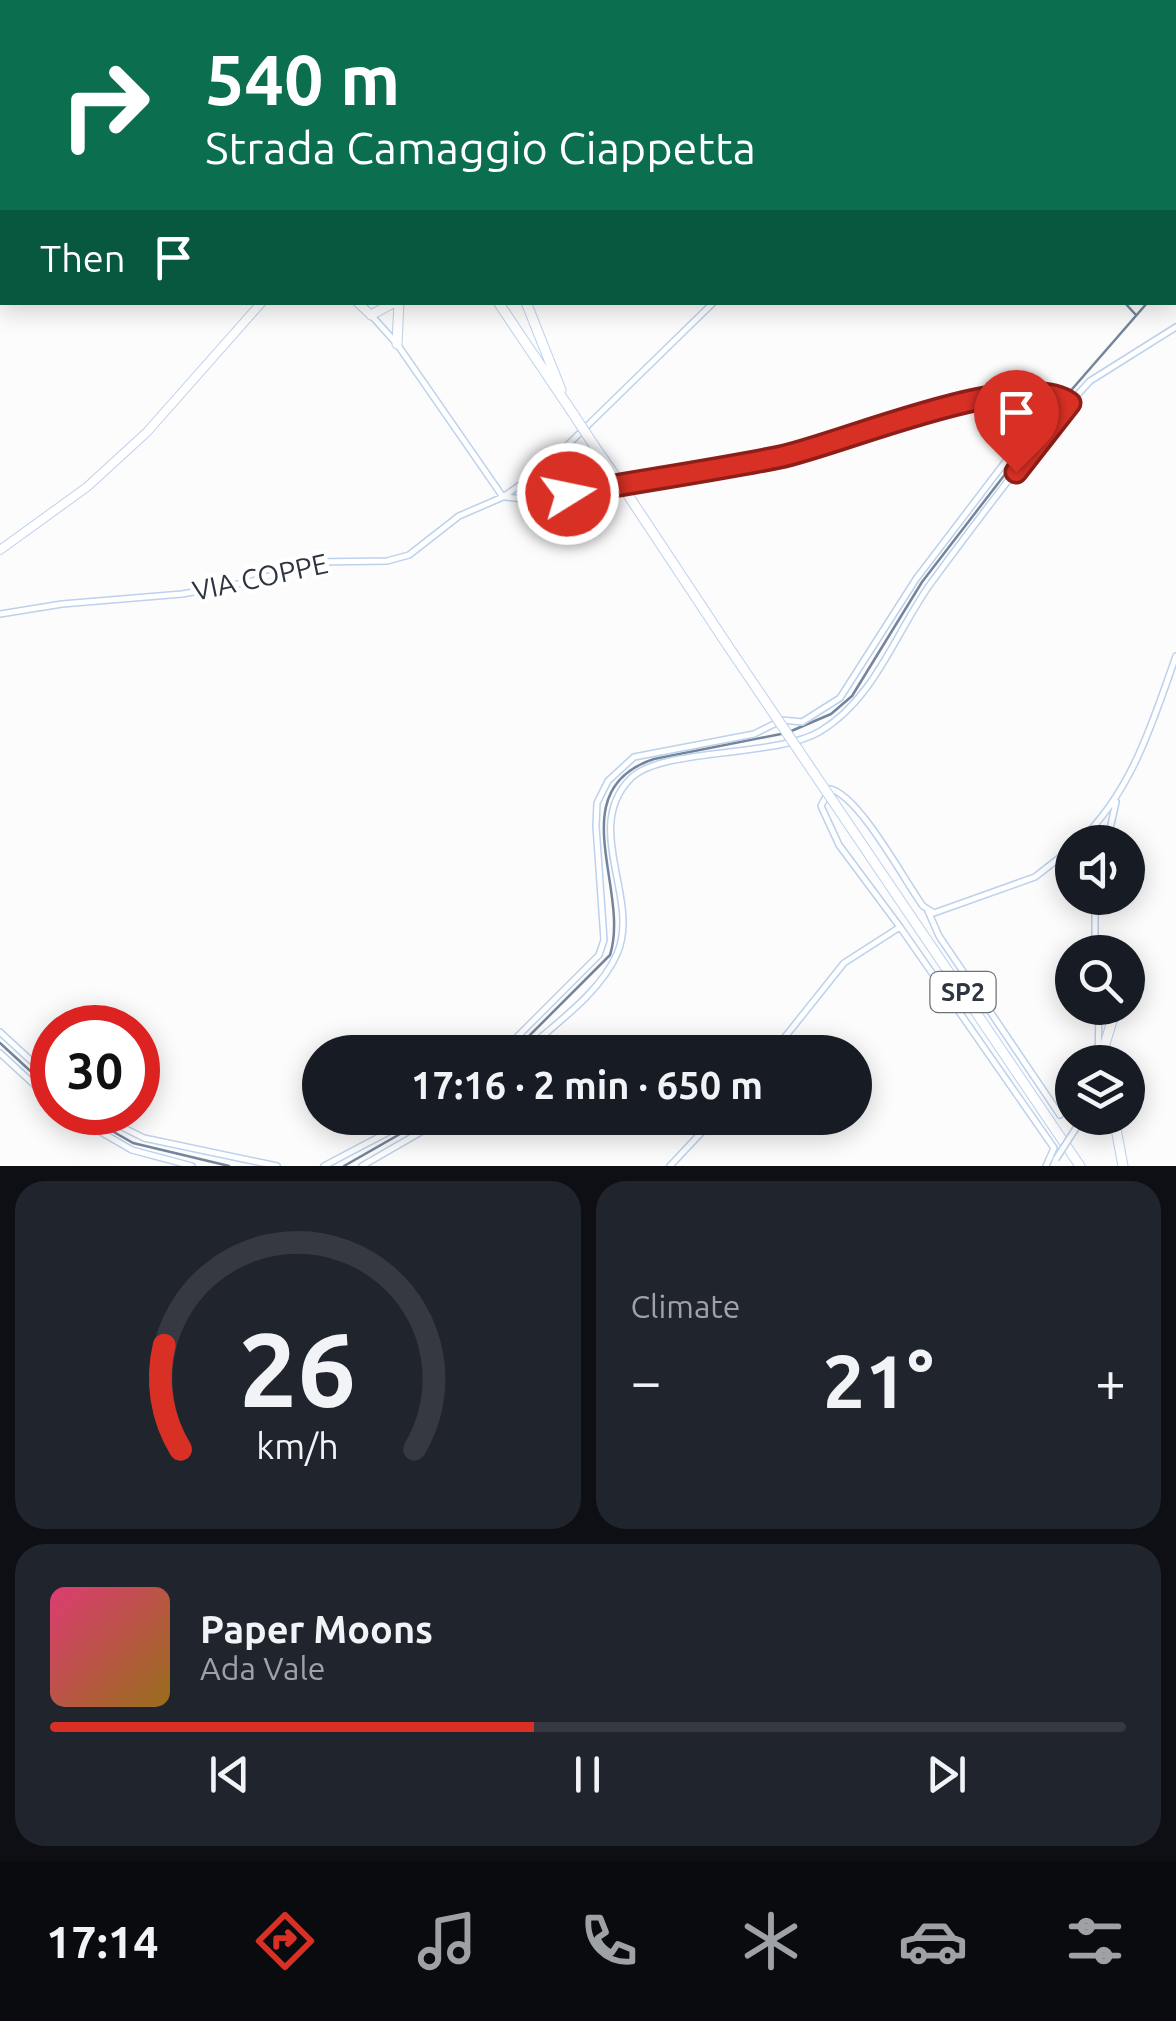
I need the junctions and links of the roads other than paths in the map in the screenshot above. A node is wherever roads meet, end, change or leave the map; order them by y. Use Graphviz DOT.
graph roads {
  1 [pos="256,305"];
  2 [pos="361,305"];
  3 [pos="378,305"];
  4 [pos="391,305"];
  5 [pos="397,305"];
  6 [pos="499,305"];
  7 [pos="527,305"];
  8 [pos="711,305"];
  9 [pos="371,315"];
  10 [pos="1176,326"];
  11 [pos="397,344"];
  12 [pos="1058,395"];
  13 [pos="1069,402"];
  14 [pos="574,415"];
  15 [pos="982,494"];
  16 [pos="503,496"];
  17 [pos="992,504"];
  18 [pos="0,550"];
  19 [pos="0,614"];
  20 [pos="881,631"];
  21 [pos="895,640"];
  22 [pos="1176,656"];
  23 [pos="722,738"];
  24 [pos="724,754"];
  25 [pos="1117,798"];
  26 [pos="1094,825"];
  27 [pos="1111,825"];
  28 [pos="611,843"];
  29 [pos="596,844"];
  30 [pos="1055,861"];
  31 [pos="928,911"];
  32 [pos="900,927"];
  33 [pos="561,995"];
  34 [pos="572,1008"];
  35 [pos="0,1032"];
  36 [pos="520,1035"];
  37 [pos="543,1035"];
  38 [pos="787,1035"];
  39 [pos="14,1044"];
  40 [pos="2,1054"];
  41 [pos="30,1059"];
  42 [pos="30,1080"];
  43 [pos="1055,1108"];
  44 [pos="106,1135"];
  45 [pos="138,1135"];
  46 [pos="383,1135"];
  47 [pos="416,1135"];
  48 [pos="699,1135"];
  49 [pos="1072,1135"];
  50 [pos="1117,1135"];
  51 [pos="192,1166"];
  52 [pos="274,1166"];
  53 [pos="324,1166"];
  54 [pos="362,1166"];
  55 [pos="670,1166"];
  56 [pos="1048,1166"];
  57 [pos="1080,1166"];
  58 [pos="1123,1166"];
  1 -- 18 [label="main road"];
  2 -- 9 [label="main road"];
  3 -- 9 [label="main road"];
  4 -- 9 [label="main road"];
  5 -- 11 [label="main road"];
  6 -- 14 [label="main road, SP2"];
  7 -- 14 [label="main road"];
  8 -- 16 [label="street, VIA COPPE"];
  9 -- 11 [label="street"];
  10 -- 13 [label="street"];
  11 -- 16 [label="street"];
  12 -- 13 [label="street"];
  12 -- 15 [label="street"];
  12 -- 16 [label="street"];
  13 -- 17 [label="street"];
  14 -- 57 [label="main road, SP2, bridge"];
  15 -- 17 [label="street"];
  15 -- 20 [label="street"];
  16 -- 19 [label="street, VIA COPPE"];
  17 -- 21 [label="street"];
  20 -- 21 [label="street"];
  20 -- 23 [label="street"];
  21 -- 24 [label="street"];
  22 -- 25 [label="street"];
  23 -- 24 [label="street"];
  23 -- 29 [label="street"];
  24 -- 28 [label="street"];
  25 -- 26 [label="street"];
  25 -- 27 [label="street"];
  28 -- 29 [label="street"];
  28 -- 34 [label="street"];
  29 -- 33 [label="street"];
  30 -- 31 [label="street"];
  31 -- 32 [label="street"];
  31 -- 43 [label="street"];
  32 -- 38 [label="street"];
  32 -- 56 [label="street"];
  33 -- 34 [label="street"];
  33 -- 36 [label="street"];
  34 -- 37 [label="street"];
  35 -- 39 [label="street"];
  39 -- 40 [label="street"];
  39 -- 41 [label="street"];
  40 -- 42 [label="street"];
  44 -- 51 [label="street"];
  45 -- 52 [label="street"];
  46 -- 53 [label="street"];
  47 -- 54 [label="street"];
  48 -- 55 [label="street"];
  49 -- 56 [label="street, bridge"];
  50 -- 58 [label="main road"];
}
